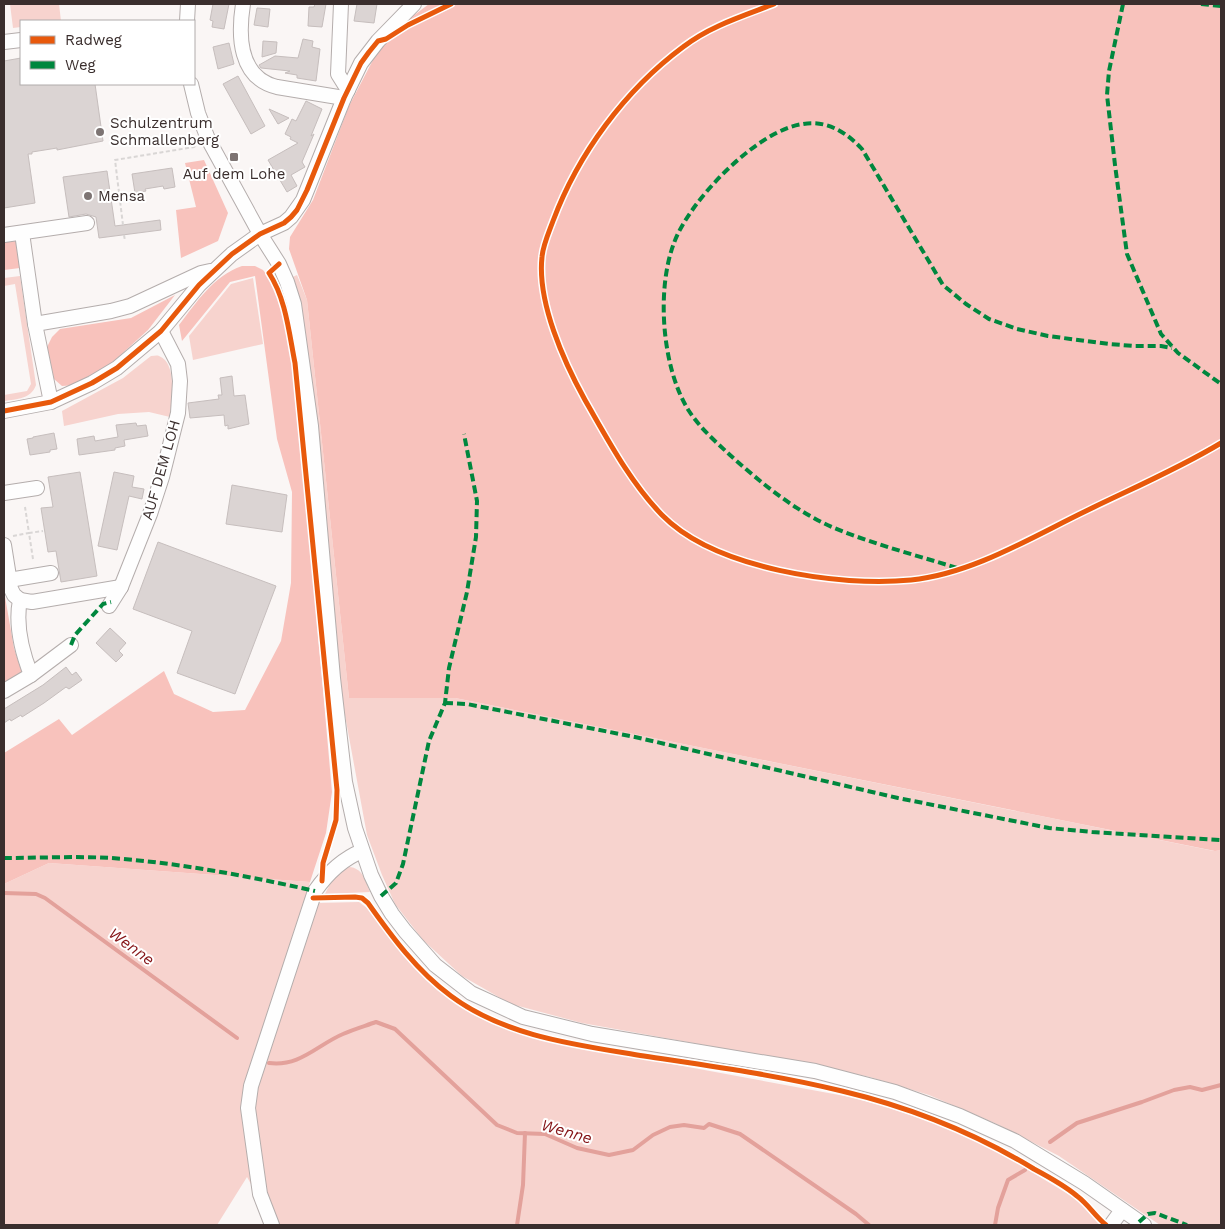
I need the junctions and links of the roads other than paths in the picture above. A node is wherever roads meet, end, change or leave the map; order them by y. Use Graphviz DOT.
graph roads {
  1 [pos="188,4"];
  2 [pos="243,4"];
  3 [pos="341,4"];
  4 [pos="414,4"];
  5 [pos="187,20"];
  6 [pos="20,40"];
  7 [pos="4,42"];
  8 [pos="191,85"];
  9 [pos="346,94"];
  10 [pos="87,223"];
  11 [pos="22,233"];
  12 [pos="260,234"];
  13 [pos="4,235"];
  14 [pos="213,271"];
  15 [pos="35,324"];
  16 [pos="161,331"];
  17 [pos="50,402"];
  18 [pos="4,411"];
  19 [pos="37,488"];
  20 [pos="4,493"];
  21 [pos="8,540"];
  22 [pos="51,573"];
  23 [pos="9,580"];
  24 [pos="121,587"];
  25 [pos="20,600"];
  26 [pos="109,606"];
  27 [pos="71,645"];
  28 [pos="31,675"];
  29 [pos="4,691"];
  30 [pos="362,851"];
  31 [pos="1122,1210"];
  32 [pos="272,1225"];
  33 [pos="1111,1225"];
  34 [pos="1144,1225"];
  1 -- 5 [label="street"];
  2 -- 9 [label="street"];
  3 -- 9 [label="street"];
  4 -- 9 [label="street"];
  6 -- 7 [label="street"];
  8 -- 12 [label="street"];
  9 -- 12 [label="street"];
  10 -- 11 [label="street"];
  11 -- 13 [label="street"];
  11 -- 15 [label="street"];
  12 -- 14 [label="street"];
  12 -- 30 [label="street"];
  14 -- 15 [label="street"];
  14 -- 16 [label="street"];
  15 -- 17 [label="street"];
  16 -- 17 [label="street"];
  16 -- 24 [label="street, AUF DEM LOH"];
  17 -- 18 [label="street"];
  19 -- 20 [label="street"];
  21 -- 23 [label="street"];
  22 -- 23 [label="street"];
  23 -- 25 [label="street"];
  24 -- 25 [label="street"];
  24 -- 26 [label="street, AUF DEM LOH"];
  25 -- 28 [label="street"];
  27 -- 28 [label="street"];
  28 -- 29 [label="street"];
  30 -- 31 [label="street"];
  30 -- 32 [label="street"];
  31 -- 33 [label="street"];
  31 -- 34 [label="street"];
}
